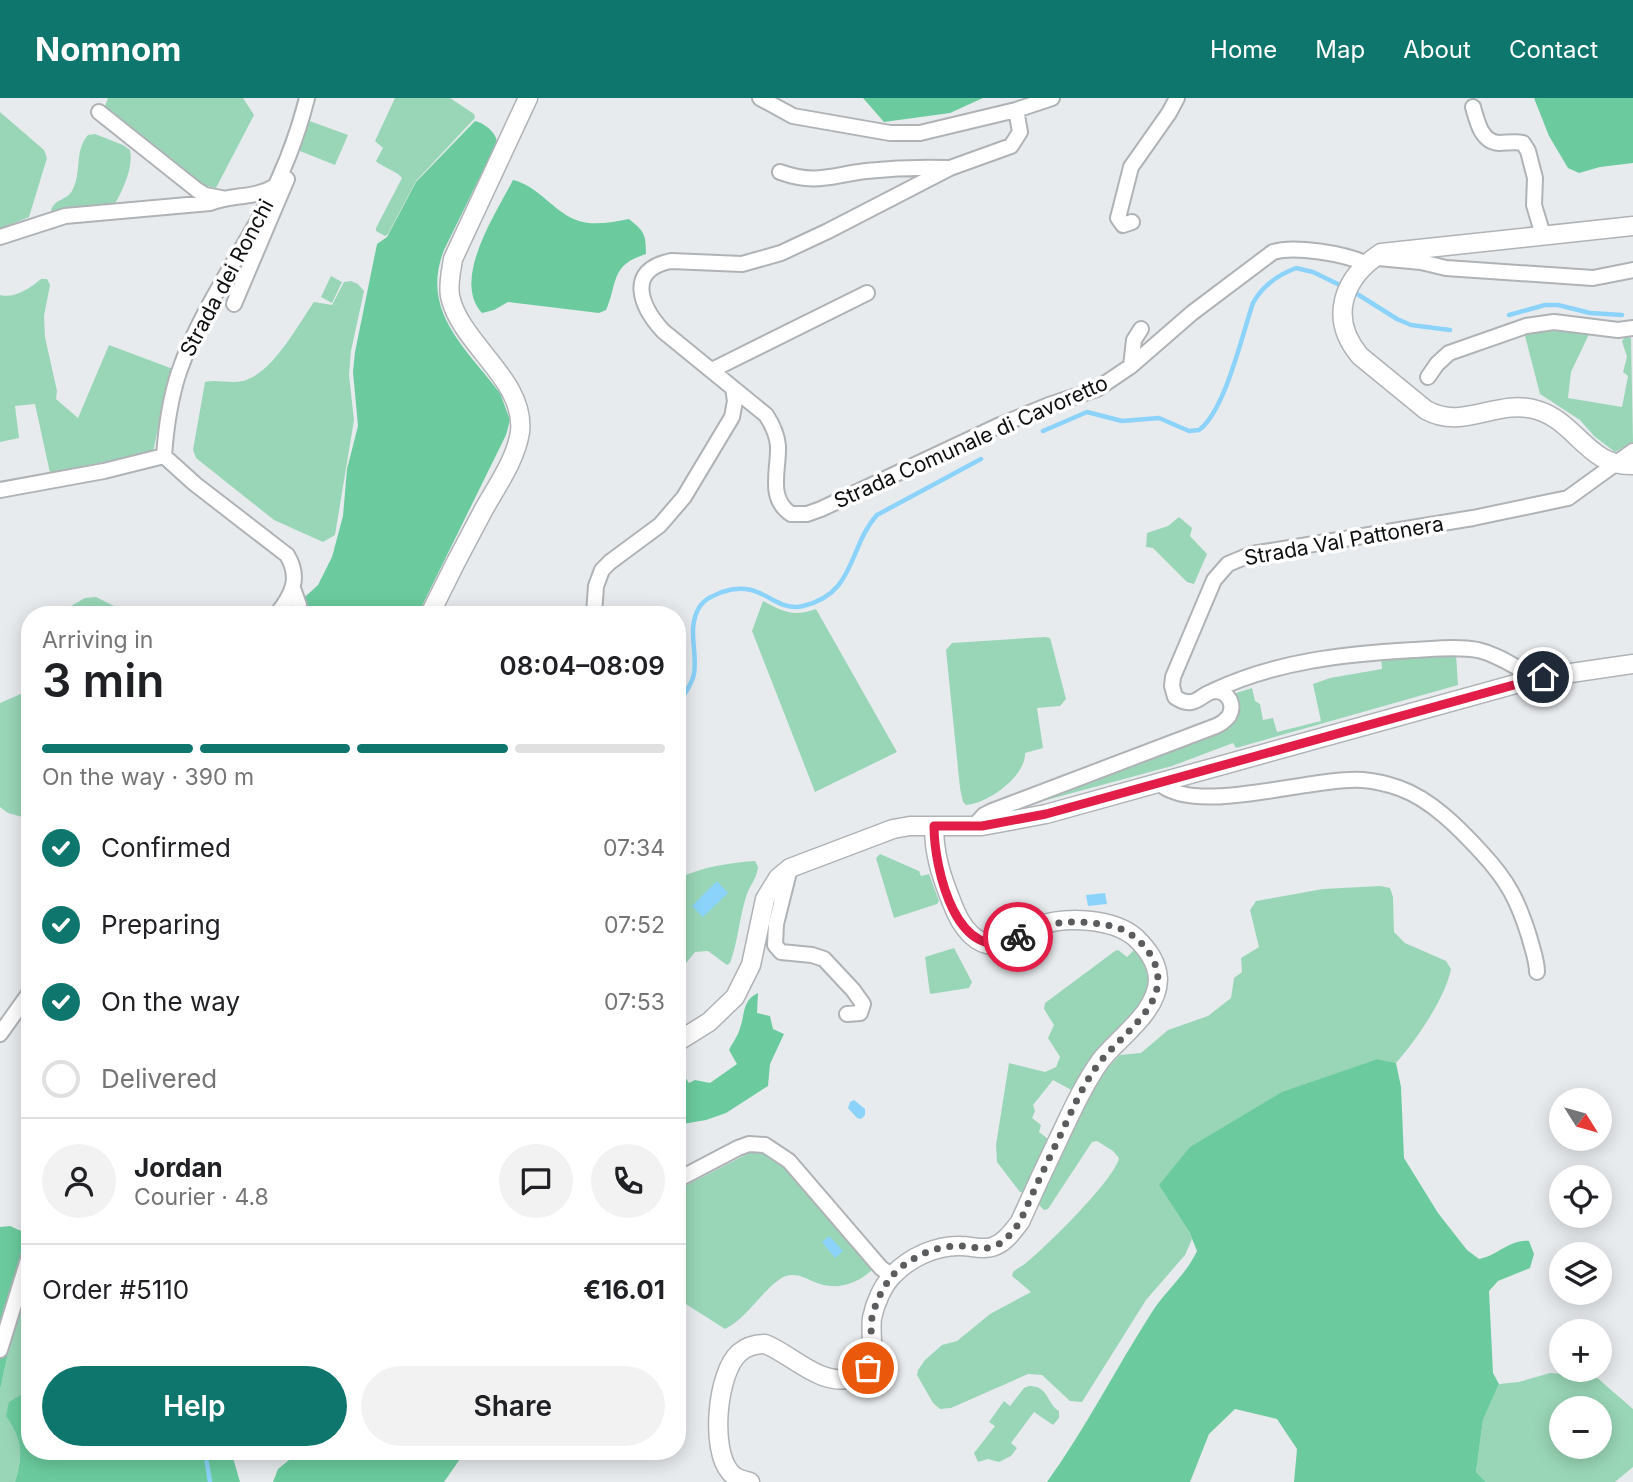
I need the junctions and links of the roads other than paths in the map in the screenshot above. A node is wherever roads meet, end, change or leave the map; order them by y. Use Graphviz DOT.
graph roads {
  1 [pos="307,98"];
  2 [pos="528,98"];
  3 [pos="760,98"];
  4 [pos="1052,98"];
  5 [pos="1177,98"];
  6 [pos="1473,107"];
  7 [pos="1016,110"];
  8 [pos="99,112"];
  9 [pos="292,145"];
  10 [pos="950,168"];
  11 [pos="780,172"];
  12 [pos="275,186"];
  13 [pos="223,198"];
  14 [pos="1132,222"];
  15 [pos="1633,226"];
  16 [pos="1543,235"];
  17 [pos="0,237"];
  18 [pos="1369,260"];
  19 [pos="1633,270"];
  20 [pos="867,293"];
  21 [pos="234,304"];
  22 [pos="1141,328"];
  23 [pos="1633,328"];
  24 [pos="1131,366"];
  25 [pos="712,370"];
  26 [pos="1428,377"];
  27 [pos="733,388"];
  28 [pos="1633,452"];
  29 [pos="164,456"];
  30 [pos="1613,464"];
  31 [pos="1633,466"];
  32 [pos="0,490"];
  33 [pos="294,591"];
  34 [pos="283,606"];
  35 [pos="299,606"];
  36 [pos="434,606"];
  37 [pos="595,606"];
  38 [pos="1633,664"];
  39 [pos="1537,678"];
  40 [pos="1213,691"];
  41 [pos="1159,783"];
  42 [pos="934,826"];
  43 [pos="974,826"];
  44 [pos="790,868"];
  45 [pos="1537,972"];
  46 [pos="21,1005"];
  47 [pos="847,1014"];
  48 [pos="0,1034"];
  49 [pos="686,1036"];
  50 [pos="686,1176"];
  51 [pos="892,1276"];
  52 [pos="21,1282"];
  53 [pos="0,1350"];
  54 [pos="750,1482"];
  1 -- 9 [label="street, Strada dei Ronchi"];
  2 -- 36 [label="street"];
  3 -- 7 [label="street"];
  4 -- 7 [label="street"];
  5 -- 14 [label="street"];
  6 -- 16 [label="street"];
  7 -- 10 [label="street, Strada Comunale di Cavoretto"];
  8 -- 13 [label="street"];
  9 -- 12 [label="street, Strada dei Ronchi"];
  9 -- 21 [label="street, Strada dei Ronchi"];
  10 -- 11 [label="street"];
  10 -- 25 [label="street, Strada Comunale di Cavoretto"];
  12 -- 13 [label="street"];
  12 -- 29 [label="street, Strada dei Ronchi"];
  13 -- 17 [label="street"];
  15 -- 16 [label="street"];
  16 -- 18 [label="street"];
  18 -- 19 [label="street, Strada Comunale di Cavoretto"];
  18 -- 24 [label="street, Strada Comunale di Cavoretto"];
  18 -- 30 [label="street"];
  20 -- 25 [label="street"];
  22 -- 24 [label="street, Strada Comunale di Cavoretto"];
  23 -- 26 [label="street"];
  24 -- 27 [label="street, Strada Comunale di Cavoretto"];
  25 -- 27 [label="street, Strada Comunale di Cavoretto"];
  27 -- 37 [label="street"];
  28 -- 30 [label="street, Strada Val Pattonera"];
  29 -- 32 [label="street"];
  29 -- 33 [label="street"];
  30 -- 31 [label="street"];
  30 -- 40 [label="street, Strada Val Pattonera"];
  33 -- 34 [label="street"];
  33 -- 35 [label="street"];
  38 -- 39 [label="street"];
  39 -- 40 [label="street, Strada Val Pattonera"];
  39 -- 41 [label="street"];
  40 -- 43 [label="street"];
  41 -- 43 [label="street"];
  41 -- 45 [label="street"];
  42 -- 43 [label="street"];
  42 -- 44 [label="street"];
  42 -- 51 [label="street"];
  44 -- 47 [label="street"];
  44 -- 49 [label="street"];
  46 -- 48 [label="street"];
  50 -- 51 [label="street"];
  51 -- 54 [label="street"];
  52 -- 53 [label="street"];
}
